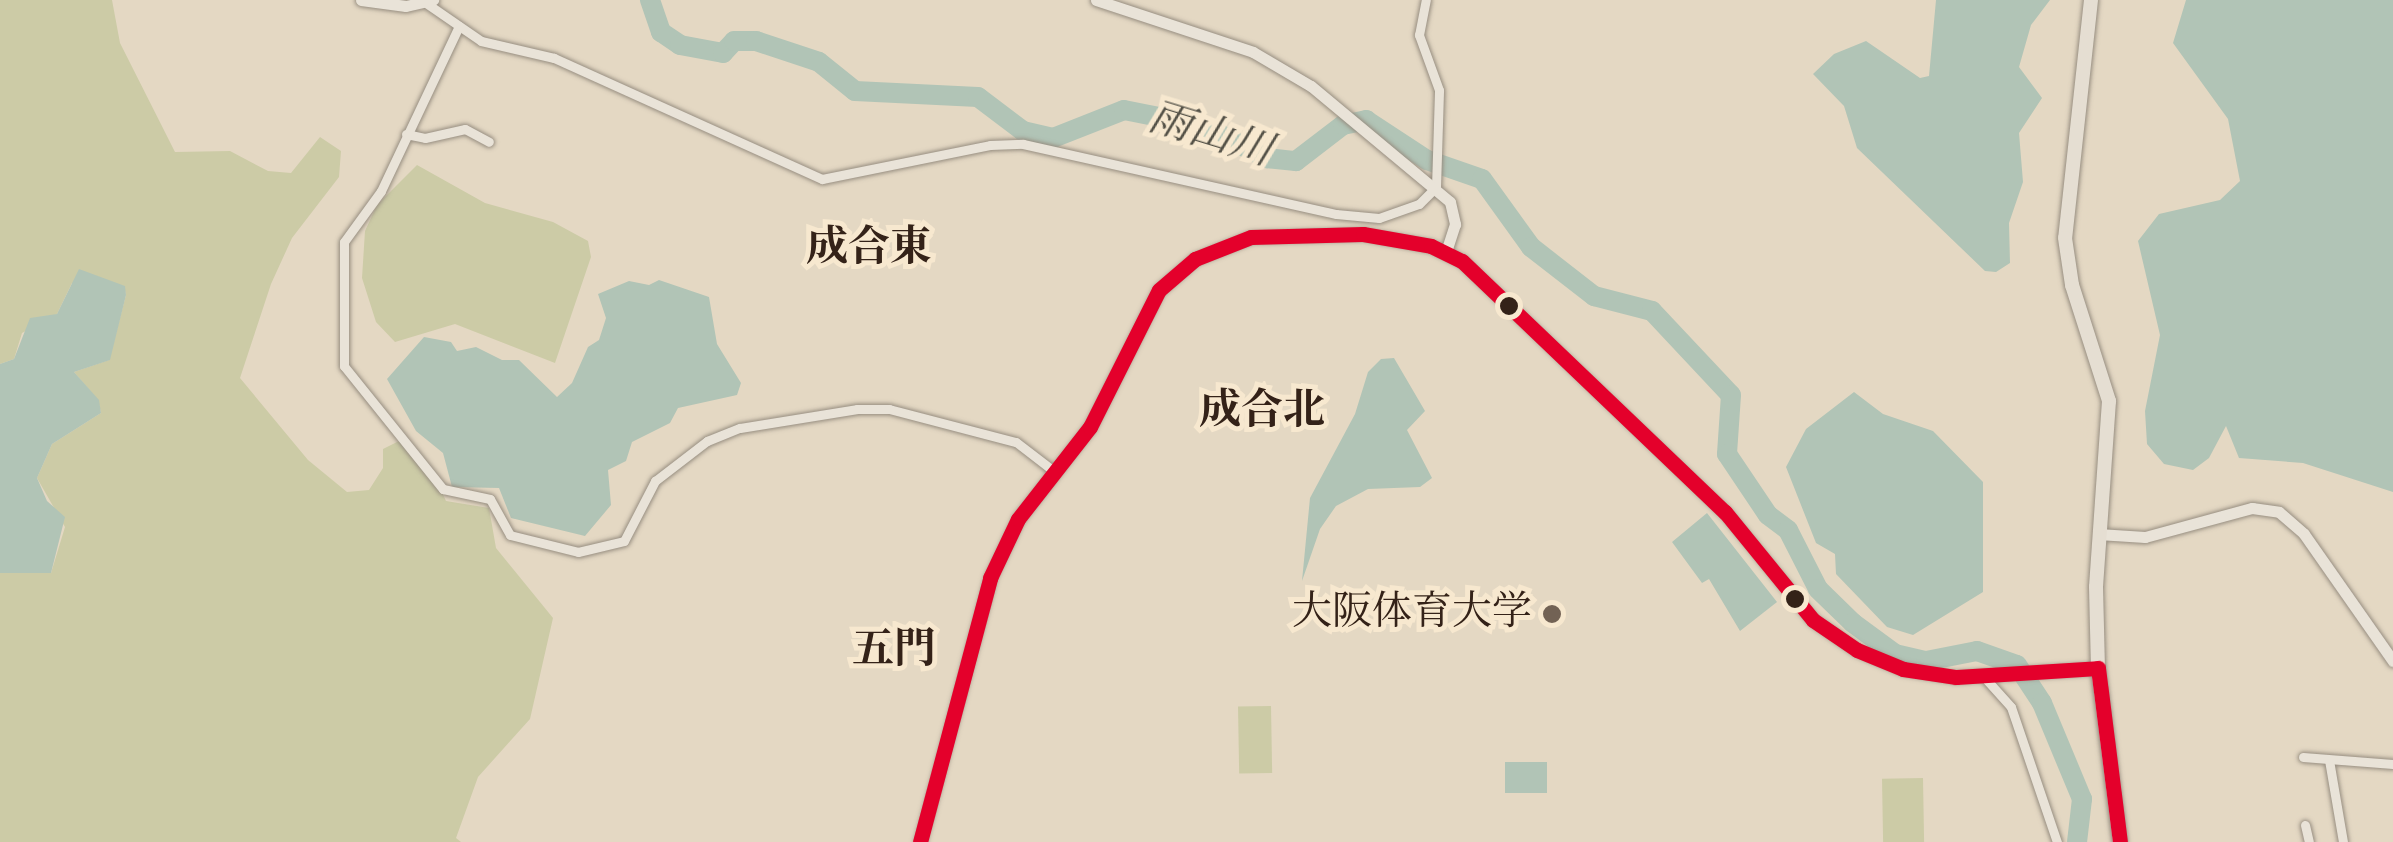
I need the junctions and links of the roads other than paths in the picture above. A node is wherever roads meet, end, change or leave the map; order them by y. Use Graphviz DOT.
graph roads {
  1 [pos="362,0"];
  2 [pos="1096,0"];
  3 [pos="1426,0"];
  4 [pos="2091,0"];
  5 [pos="430,2"];
  6 [pos="459,26"];
  7 [pos="406,134"];
  8 [pos="489,142"];
  9 [pos="1436,187"];
  10 [pos="1446,251"];
  11 [pos="1055,472"];
  12 [pos="2098,534"];
  13 [pos="2393,661"];
  14 [pos="2098,668"];
  15 [pos="1985,678"];
  16 [pos="2304,757"];
  17 [pos="2329,760"];
  18 [pos="2393,764"];
  19 [pos="2305,825"];
  20 [pos="920,842"];
  21 [pos="2057,842"];
  22 [pos="2120,842"];
  23 [pos="2309,842"];
  24 [pos="2344,842"];
  1 -- 5 [label="street"];
  2 -- 9 [label="street"];
  3 -- 9 [label="street"];
  4 -- 12 [label="main road"];
  5 -- 6 [label="street"];
  6 -- 7 [label="street"];
  6 -- 9 [label="street"];
  7 -- 8 [label="street"];
  7 -- 11 [label="street"];
  9 -- 10 [label="street"];
  10 -- 11 [label="street"];
  10 -- 15 [label="street"];
  11 -- 20 [label="street"];
  12 -- 13 [label="street"];
  12 -- 14 [label="main road"];
  14 -- 15 [label="street"];
  14 -- 22 [label="main road"];
  15 -- 21 [label="street"];
  16 -- 17 [label="street"];
  17 -- 18 [label="street"];
  17 -- 24 [label="street"];
  19 -- 23 [label="street"];
}
